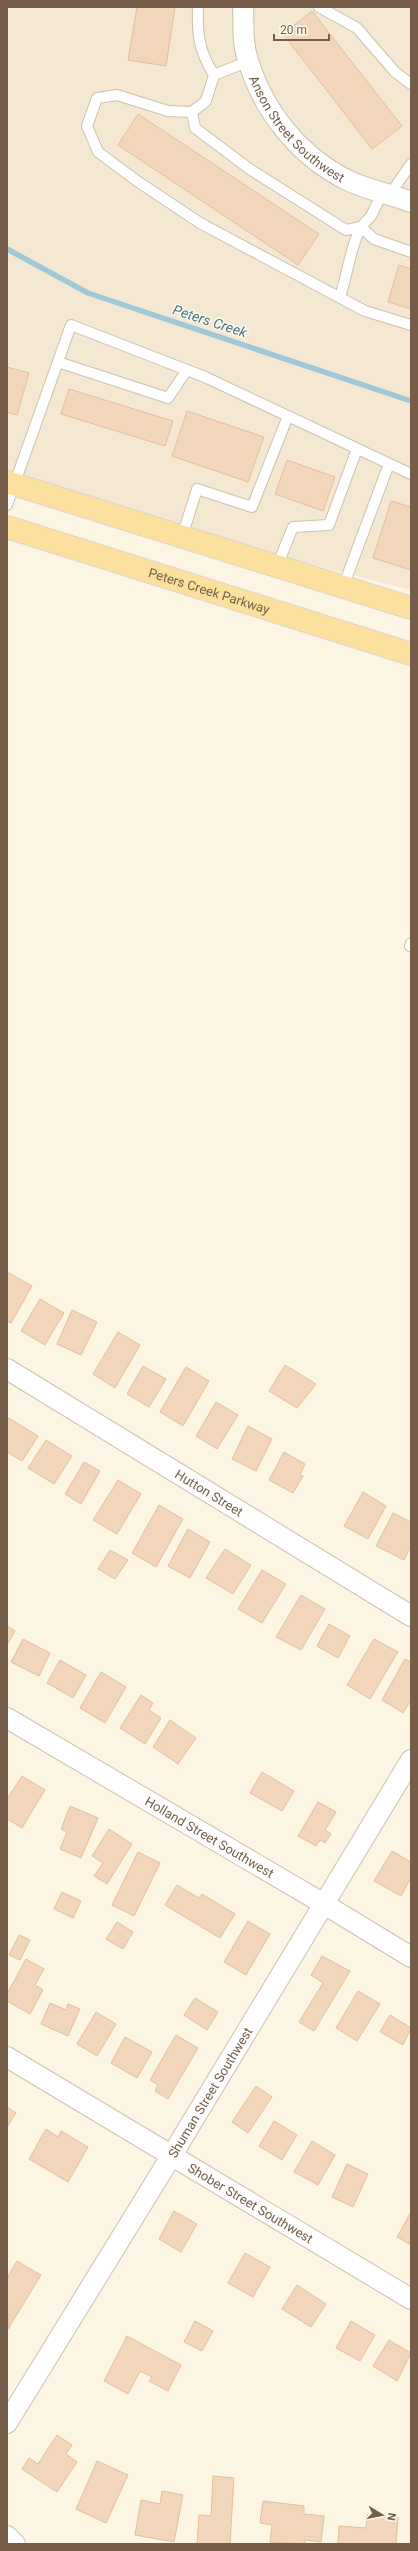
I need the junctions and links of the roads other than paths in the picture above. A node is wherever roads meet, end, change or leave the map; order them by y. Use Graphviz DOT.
graph roads {
  1 [pos="198,7"];
  2 [pos="242,7"];
  3 [pos="318,7"];
  4 [pos="249,61"];
  5 [pos="214,75"];
  6 [pos="411,84"];
  7 [pos="192,112"];
  8 [pos="411,164"];
  9 [pos="387,193"];
  10 [pos="411,202"];
  11 [pos="362,227"];
  12 [pos="411,252"];
  13 [pos="340,297"];
  14 [pos="411,325"];
  15 [pos="58,362"];
  16 [pos="187,370"];
  17 [pos="288,416"];
  18 [pos="357,449"];
  19 [pos="389,464"];
  20 [pos="411,474"];
  21 [pos="9,490"];
  22 [pos="7,527"];
  23 [pos="182,537"];
  24 [pos="277,566"];
  25 [pos="343,587"];
  26 [pos="411,608"];
  27 [pos="411,654"];
  28 [pos="7,1369"];
  29 [pos="411,1616"];
  30 [pos="7,1718"];
  31 [pos="411,1760"];
  32 [pos="324,1904"];
  33 [pos="411,1957"];
  34 [pos="7,2057"];
  35 [pos="172,2155"];
  36 [pos="411,2299"];
  37 [pos="7,2423"];
  38 [pos="7,2536"];
  39 [pos="15,2544"];
  1 -- 5 [label="lane"];
  2 -- 4 [label="street, Anson Street Southwest"];
  3 -- 6 [label="lane"];
  4 -- 5 [label="lane"];
  4 -- 9 [label="street, Anson Street Southwest"];
  5 -- 7 [label="lane"];
  7 -- 11 [label="lane"];
  7 -- 13 [label="lane"];
  8 -- 9 [label="lane"];
  9 -- 10 [label="street, Anson Street Southwest"];
  9 -- 11 [label="lane"];
  11 -- 12 [label="lane"];
  11 -- 13 [label="lane"];
  13 -- 14 [label="lane"];
  15 -- 16 [label="lane"];
  15 -- 16 [label="lane"];
  15 -- 21 [label="lane"];
  16 -- 17 [label="lane"];
  17 -- 18 [label="lane"];
  17 -- 23 [label="lane"];
  18 -- 19 [label="lane"];
  18 -- 24 [label="lane"];
  19 -- 20 [label="lane"];
  19 -- 25 [label="lane"];
  21 -- 23 [label="main road"];
  22 -- 27 [label="main road, Peters Creek Parkway"];
  23 -- 24 [label="main road"];
  24 -- 25 [label="main road"];
  25 -- 26 [label="main road"];
  28 -- 29 [label="street, Hutton Street"];
  30 -- 32 [label="street, Holland Street Southwest"];
  31 -- 32 [label="street, Shuman Street Southwest"];
  32 -- 33 [label="street, Holland Street Southwest"];
  32 -- 35 [label="street, Shuman Street Southwest"];
  34 -- 35 [label="street, Shober Street Southwest"];
  35 -- 36 [label="street, Shober Street Southwest"];
  35 -- 37 [label="street, Shuman Street Southwest"];
  38 -- 39 [label="street"];
}
